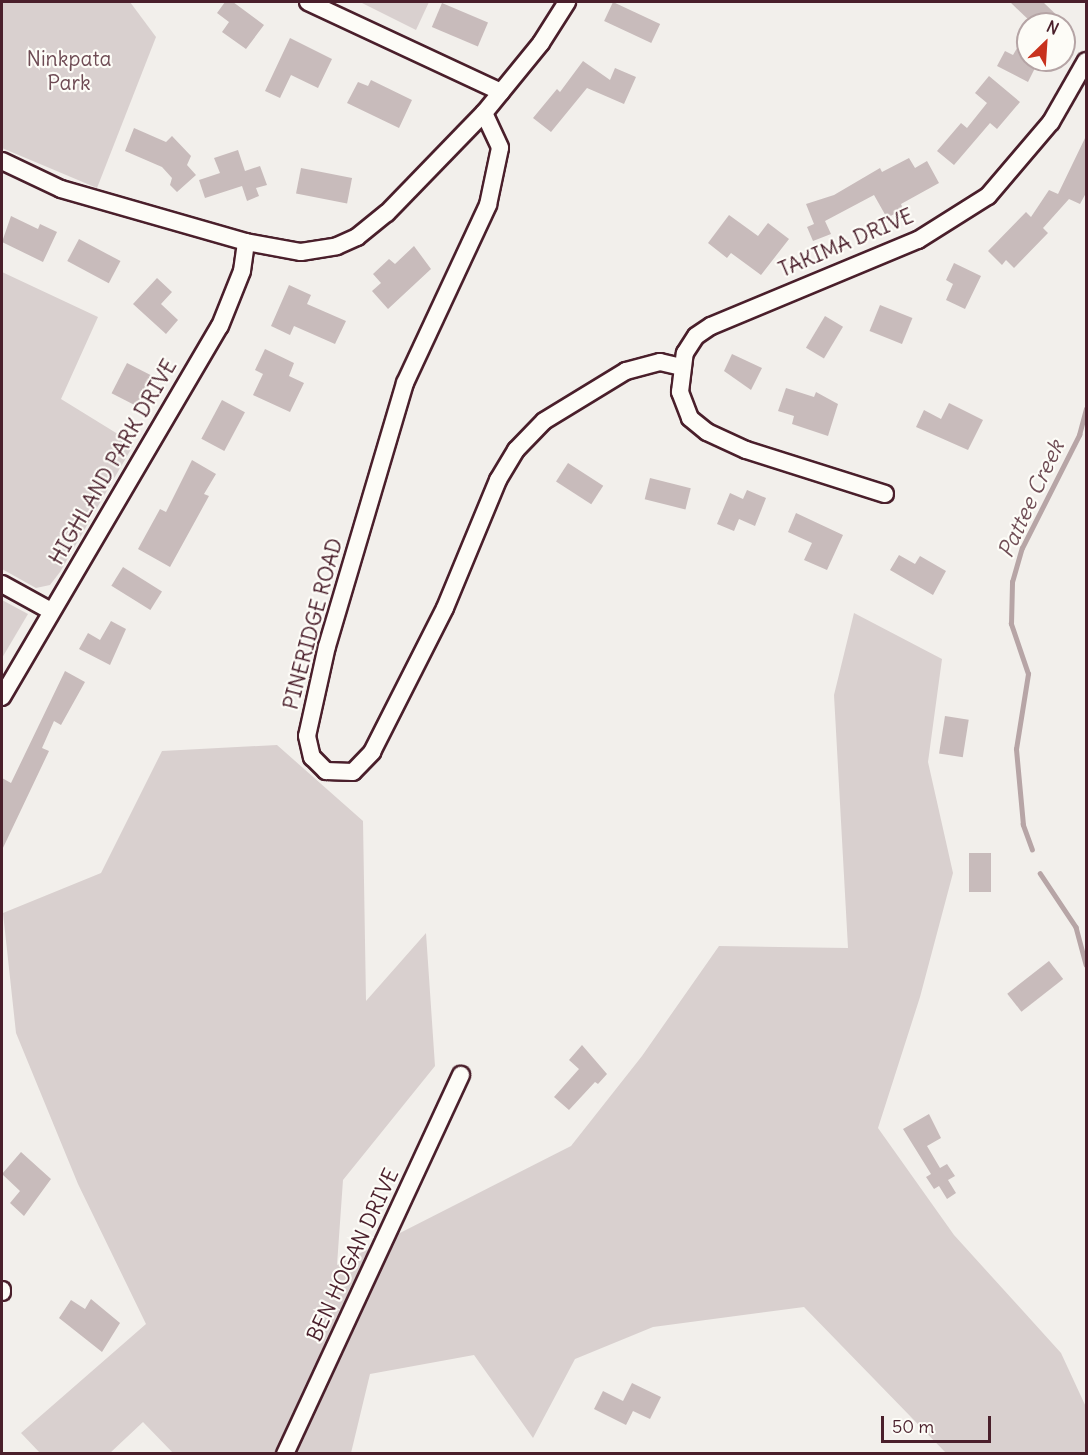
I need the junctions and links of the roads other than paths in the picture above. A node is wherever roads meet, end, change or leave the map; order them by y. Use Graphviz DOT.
graph roads {
  1 [pos="308,2"];
  2 [pos="567,2"];
  3 [pos="1086,61"];
  4 [pos="501,92"];
  5 [pos="483,113"];
  6 [pos="2,161"];
  7 [pos="246,242"];
  8 [pos="681,367"];
  9 [pos="885,494"];
  10 [pos="2,584"];
  11 [pos="51,611"];
  12 [pos="2,697"];
  13 [pos="461,1075"];
  14 [pos="285,1454"];
  1 -- 4 [label="street"];
  2 -- 4 [label="street"];
  3 -- 8 [label="street, TAKIMA DRIVE"];
  4 -- 5 [label="street"];
  5 -- 7 [label="street"];
  5 -- 8 [label="street, PINERIDGE ROAD"];
  6 -- 7 [label="street"];
  7 -- 11 [label="street, HIGHLAND PARK DRIVE"];
  8 -- 9 [label="street, TAKIMA DRIVE"];
  10 -- 11 [label="street"];
  11 -- 12 [label="street, HIGHLAND PARK DRIVE"];
  13 -- 14 [label="street, BEN HOGAN DRIVE"];
}
